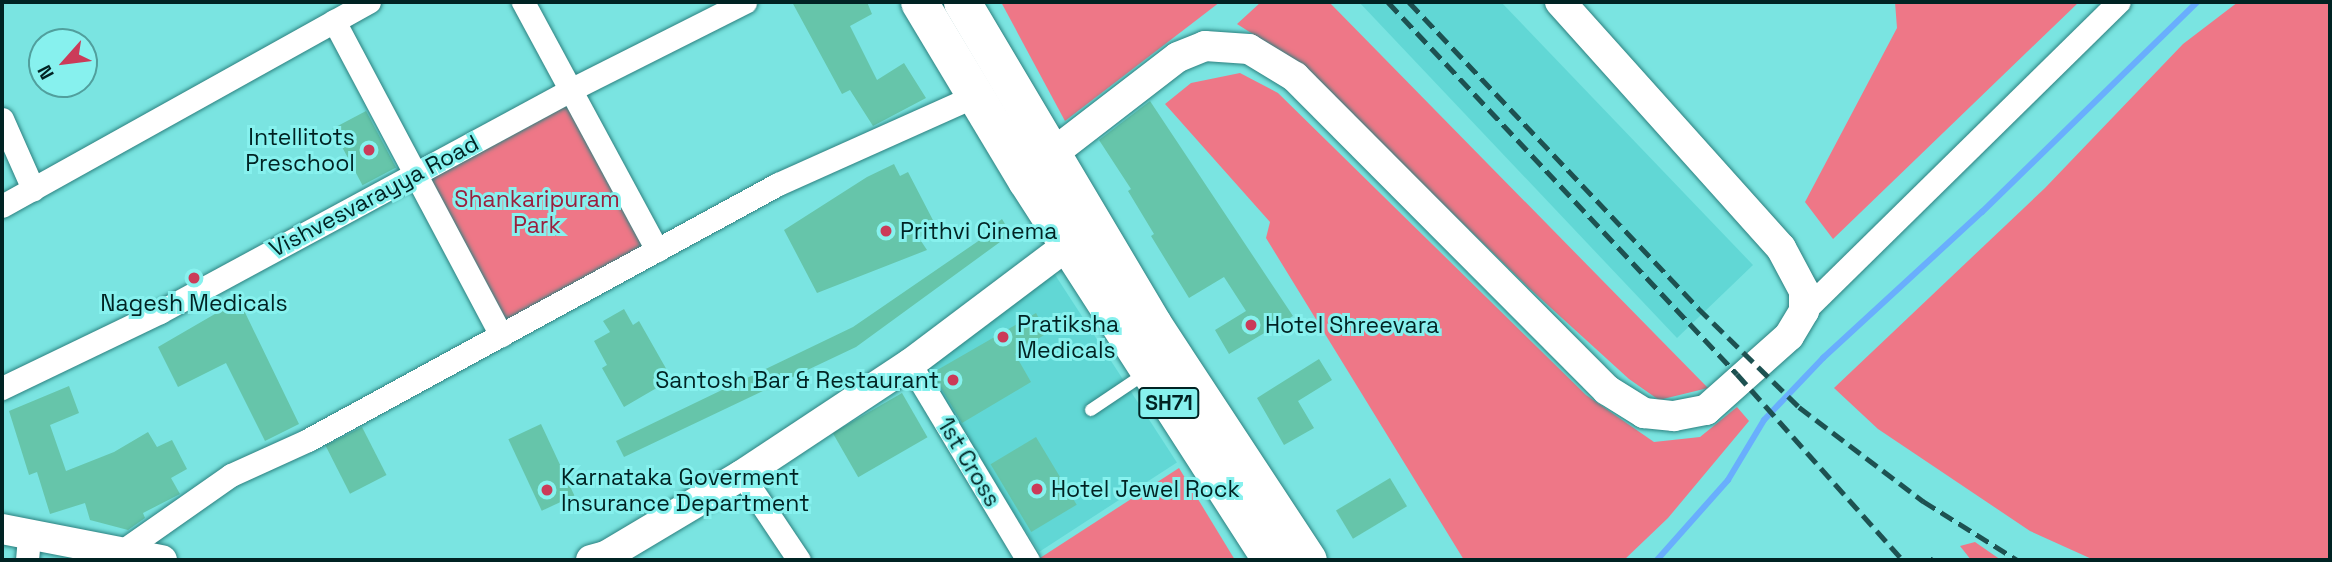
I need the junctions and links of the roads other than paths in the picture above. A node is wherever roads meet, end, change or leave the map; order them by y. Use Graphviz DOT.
graph roads {
  1 [pos="369,2"];
  2 [pos="523,2"];
  3 [pos="745,2"];
  4 [pos="919,2"];
  5 [pos="962,2"];
  6 [pos="1560,2"];
  7 [pos="2118,2"];
  8 [pos="334,21"];
  9 [pos="570,90"];
  10 [pos="975,96"];
  11 [pos="2,119"];
  12 [pos="1036,165"];
  13 [pos="415,174"];
  14 [pos="33,189"];
  15 [pos="2,206"];
  16 [pos="1080,235"];
  17 [pos="657,250"];
  18 [pos="1804,311"];
  19 [pos="501,335"];
  20 [pos="910,364"];
  21 [pos="1149,371"];
  22 [pos="2,388"];
  23 [pos="1091,410"];
  24 [pos="742,475"];
  25 [pos="19,541"];
  26 [pos="121,552"];
  27 [pos="602,559"];
  28 [pos="161,560"];
  29 [pos="799,560"];
  30 [pos="1028,560"];
  31 [pos="1271,560"];
  32 [pos="1308,560"];
  1 -- 8 [label="street"];
  2 -- 9 [label="street"];
  3 -- 9 [label="street, Vishvesvarayya Road"];
  4 -- 10 [label="main road, SH71"];
  5 -- 12 [label="main road, SH71"];
  6 -- 18 [label="street"];
  7 -- 18 [label="street"];
  8 -- 13 [label="street"];
  8 -- 14 [label="street"];
  9 -- 13 [label="street, Vishvesvarayya Road"];
  9 -- 17 [label="street"];
  10 -- 12 [label="main road, SH71"];
  10 -- 17 [label="street"];
  11 -- 14 [label="street"];
  12 -- 16 [label="main road, SH71"];
  12 -- 18 [label="street"];
  13 -- 19 [label="street"];
  13 -- 22 [label="street, Vishvesvarayya Road"];
  14 -- 15 [label="street"];
  16 -- 20 [label="street"];
  16 -- 21 [label="main road, SH71"];
  16 -- 32 [label="main road, SH71"];
  17 -- 19 [label="street"];
  19 -- 26 [label="street"];
  20 -- 24 [label="street"];
  20 -- 30 [label="street, 1st Cross"];
  21 -- 23 [label="lane"];
  21 -- 31 [label="main road, SH71"];
  24 -- 27 [label="street"];
  24 -- 29 [label="street"];
  25 -- 26 [label="street"];
  26 -- 28 [label="street"];
}
